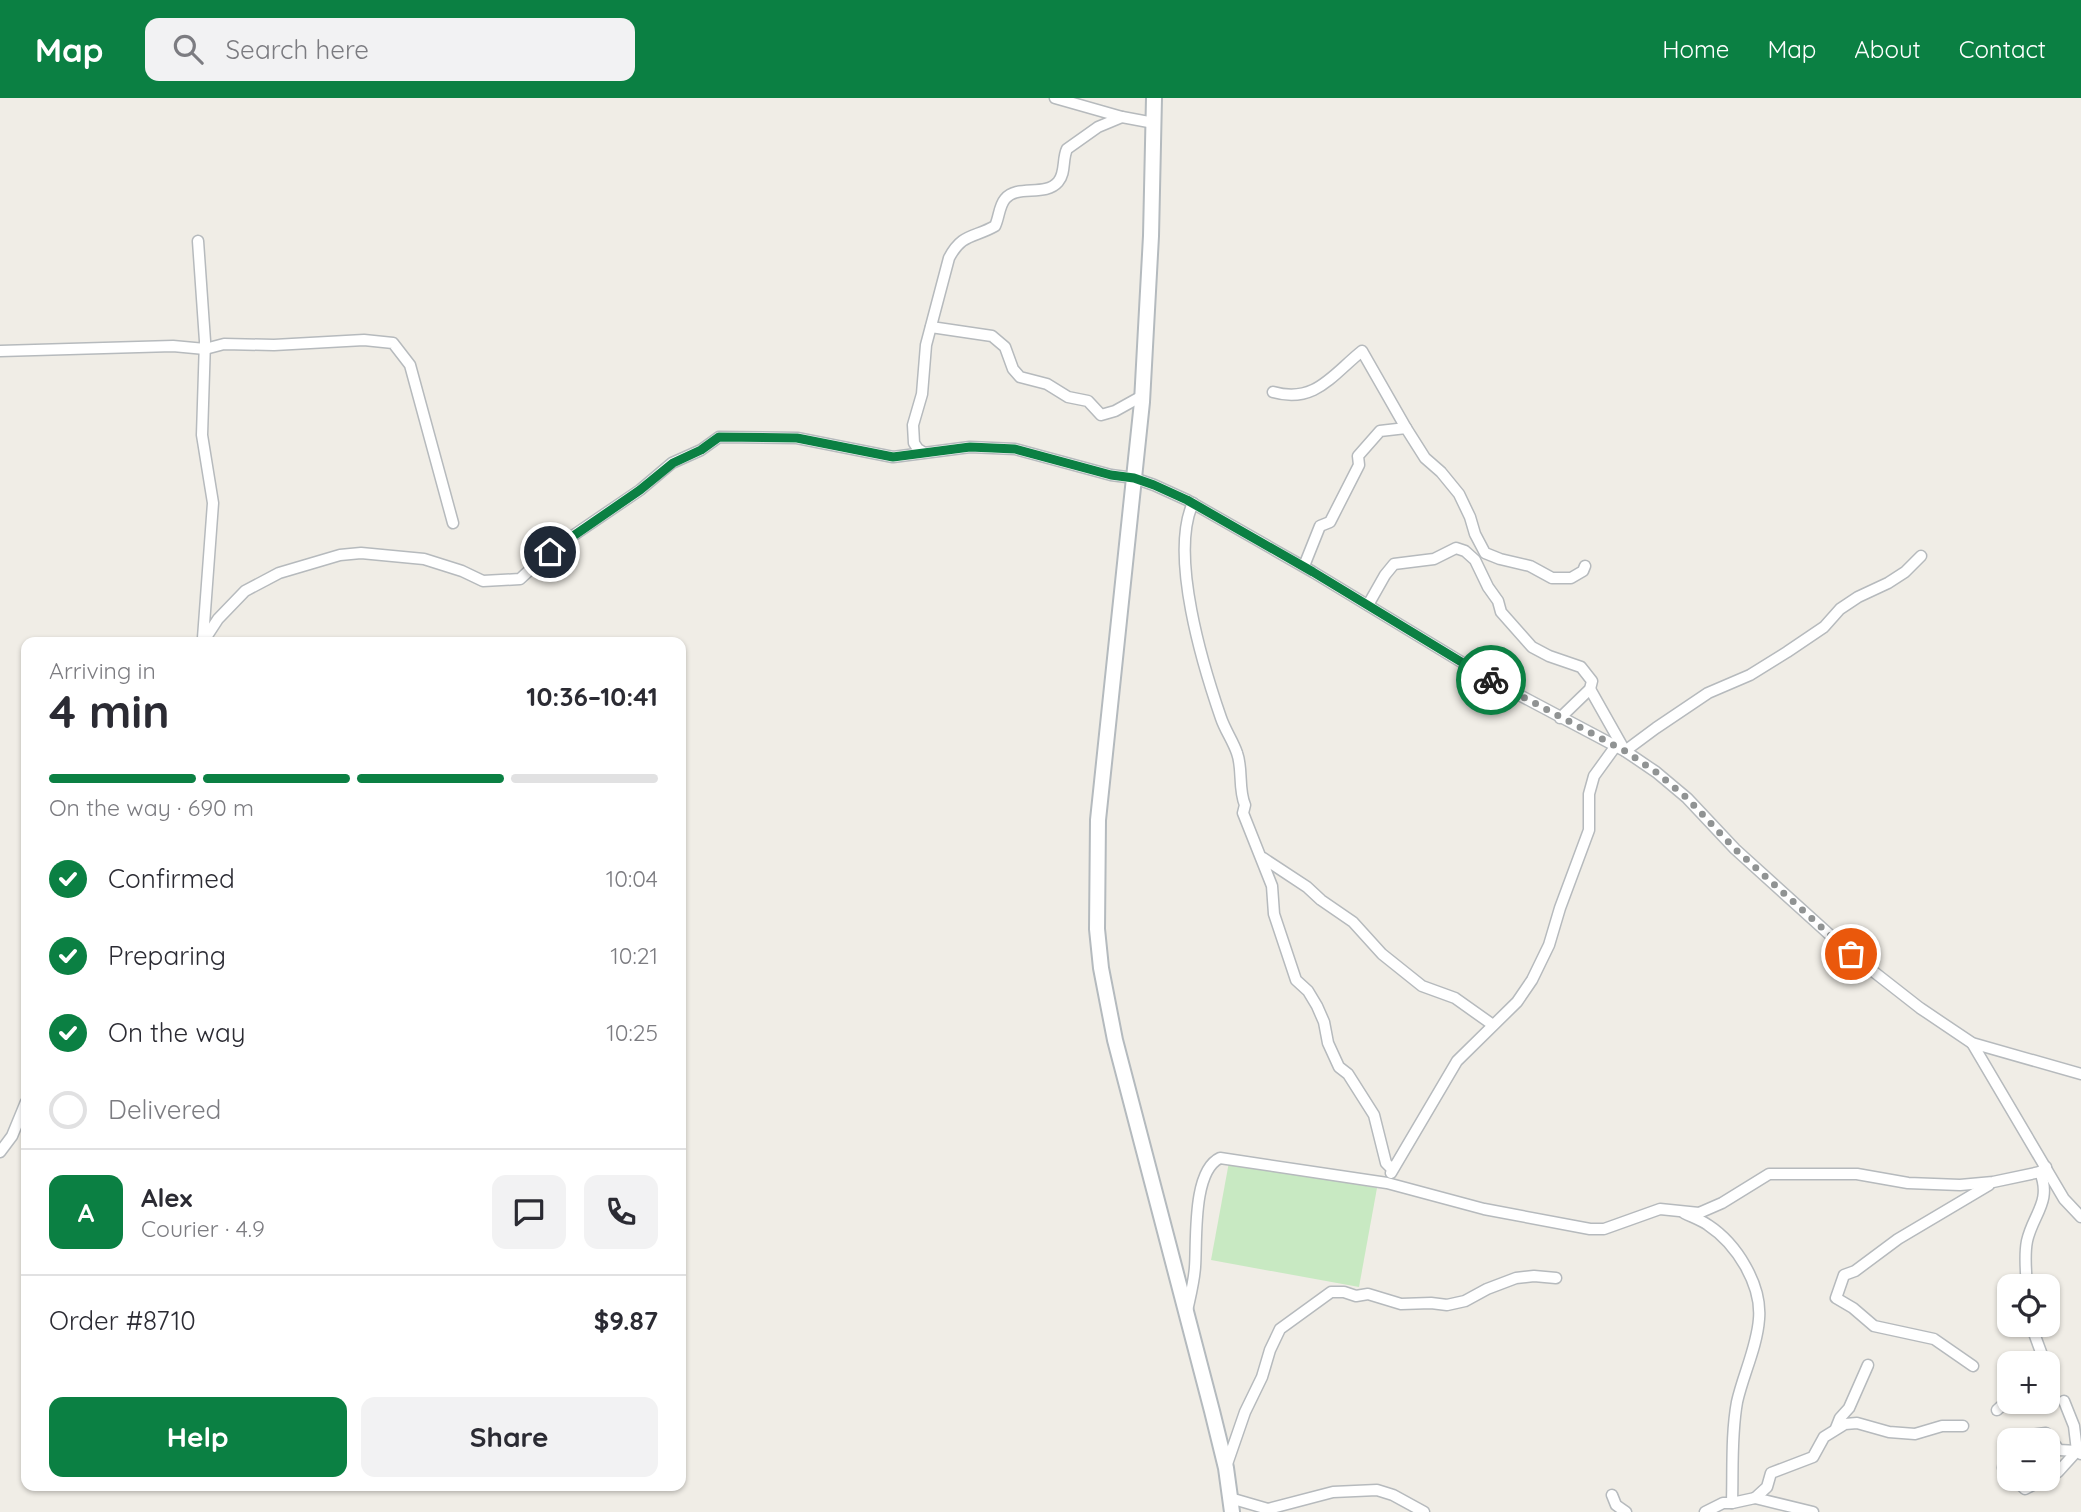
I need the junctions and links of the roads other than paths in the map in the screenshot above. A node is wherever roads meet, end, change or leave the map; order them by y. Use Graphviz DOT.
graph roads {
  1 [pos="1055,98"];
  2 [pos="1157,99"];
  3 [pos="1122,117"];
  4 [pos="1153,123"];
  5 [pos="198,241"];
  6 [pos="931,327"];
  7 [pos="205,349"];
  8 [pos="0,351"];
  9 [pos="1273,391"];
  10 [pos="1142,396"];
  11 [pos="1406,428"];
  12 [pos="923,452"];
  13 [pos="1134,478"];
  14 [pos="1194,503"];
  15 [pos="453,523"];
  16 [pos="1921,556"];
  17 [pos="1304,566"];
  18 [pos="1585,566"];
  19 [pos="1368,606"];
  20 [pos="203,637"];
  21 [pos="206,637"];
  22 [pos="1590,690"];
  23 [pos="1560,718"];
  24 [pos="1620,749"];
  25 [pos="1263,858"];
  26 [pos="1493,1025"];
  27 [pos="1972,1043"];
  28 [pos="2081,1074"];
  29 [pos="21,1114"];
  30 [pos="0,1152"];
  31 [pos="1392,1169"];
  32 [pos="2043,1169"];
  33 [pos="1993,1182"];
  34 [pos="1387,1183"];
  35 [pos="1683,1213"];
  36 [pos="2081,1217"];
  37 [pos="2027,1274"];
  38 [pos="1556,1278"];
  39 [pos="1187,1315"];
  40 [pos="1868,1365"];
  41 [pos="1973,1366"];
  42 [pos="2064,1401"];
  43 [pos="1963,1426"];
  44 [pos="1836,1428"];
  45 [pos="2060,1450"];
  46 [pos="2079,1452"];
  47 [pos="1226,1468"];
  48 [pos="2060,1470"];
  49 [pos="1612,1495"];
  50 [pos="1755,1498"];
  51 [pos="1732,1503"];
  52 [pos="1231,1505"];
  53 [pos="1424,1512"];
  54 [pos="1626,1512"];
  55 [pos="1705,1512"];
  56 [pos="1812,1512"];
  1 -- 3 [label="street"];
  2 -- 4 [label="main road"];
  3 -- 4 [label="street"];
  3 -- 6 [label="street"];
  4 -- 10 [label="main road"];
  5 -- 7 [label="street"];
  6 -- 10 [label="street"];
  6 -- 12 [label="street"];
  7 -- 8 [label="street"];
  7 -- 15 [label="street"];
  7 -- 20 [label="street"];
  9 -- 11 [label="street"];
  10 -- 13 [label="main road"];
  11 -- 17 [label="street"];
  11 -- 18 [label="street"];
  12 -- 13 [label="street"];
  12 -- 21 [label="street"];
  13 -- 14 [label="street"];
  13 -- 39 [label="main road"];
  14 -- 17 [label="street"];
  14 -- 25 [label="street"];
  16 -- 24 [label="street"];
  17 -- 19 [label="street"];
  19 -- 22 [label="street"];
  19 -- 23 [label="street"];
  22 -- 23 [label="street"];
  22 -- 24 [label="street"];
  23 -- 24 [label="street"];
  24 -- 26 [label="street"];
  24 -- 27 [label="street"];
  25 -- 26 [label="street"];
  25 -- 31 [label="street"];
  26 -- 31 [label="street"];
  27 -- 28 [label="street"];
  27 -- 32 [label="street"];
  29 -- 30 [label="street"];
  31 -- 34 [label="street"];
  32 -- 33 [label="street"];
  32 -- 36 [label="street"];
  32 -- 37 [label="street"];
  33 -- 35 [label="street"];
  33 -- 41 [label="street"];
  34 -- 35 [label="street"];
  34 -- 39 [label="street"];
  35 -- 51 [label="street"];
  38 -- 47 [label="street"];
  39 -- 47 [label="main road"];
  40 -- 44 [label="street"];
  42 -- 46 [label="street"];
  43 -- 44 [label="street"];
  44 -- 50 [label="street"];
  45 -- 46 [label="street"];
  46 -- 48 [label="street"];
  47 -- 52 [label="main road"];
  49 -- 54 [label="street"];
  50 -- 51 [label="street"];
  50 -- 56 [label="street"];
  51 -- 55 [label="street"];
  52 -- 53 [label="street"];
}
